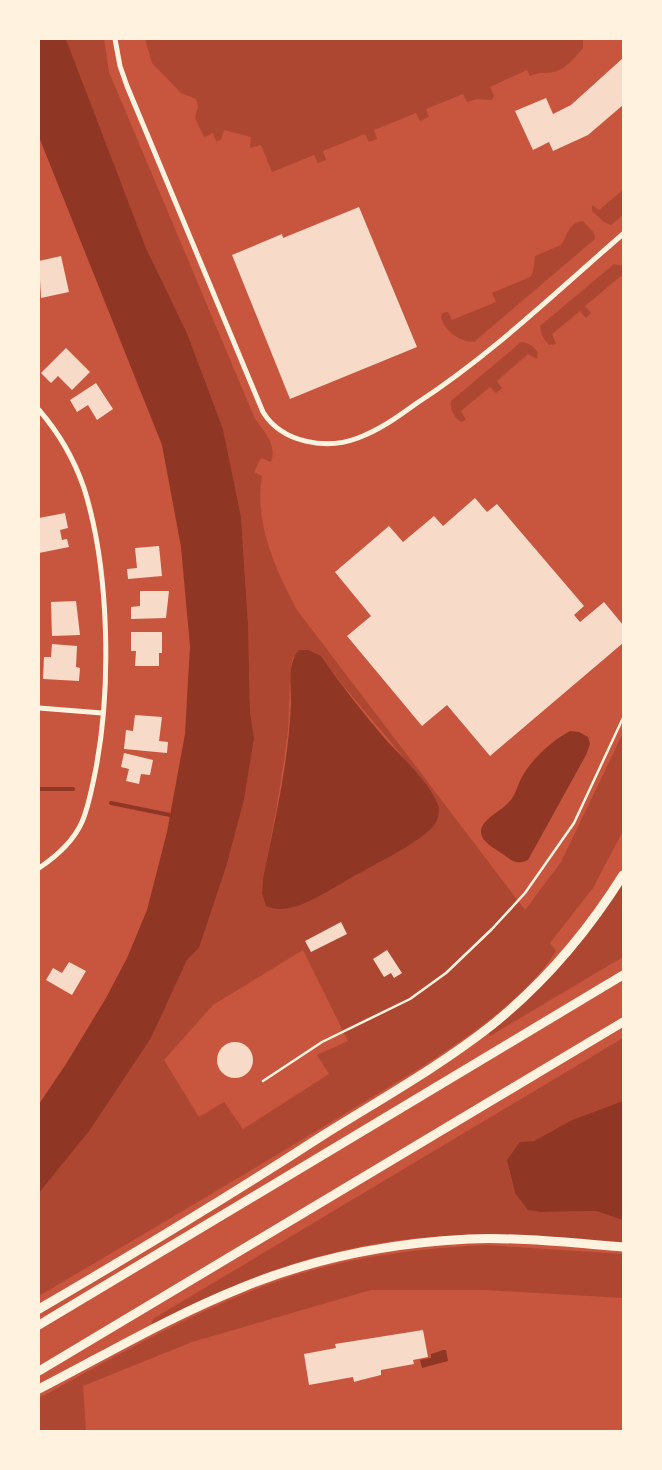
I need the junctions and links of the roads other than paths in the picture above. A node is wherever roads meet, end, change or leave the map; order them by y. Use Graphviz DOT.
graph roads {
  1 [pos="115,39"];
  2 [pos="623,234"];
  3 [pos="39,410"];
  4 [pos="39,708"];
  5 [pos="102,713"];
  6 [pos="623,718"];
  7 [pos="39,868"];
  8 [pos="623,875"];
  9 [pos="623,975"];
  10 [pos="623,1022"];
  11 [pos="263,1081"];
  12 [pos="623,1247"];
  13 [pos="39,1309"];
  14 [pos="39,1325"];
  15 [pos="39,1371"];
  16 [pos="39,1389"];
  1 -- 2 [label="street"];
  3 -- 5 [label="street"];
  4 -- 5 [label="street"];
  5 -- 7 [label="street"];
  6 -- 11 [label="lane"];
  8 -- 13 [label="highway"];
  9 -- 14 [label="highway"];
  10 -- 15 [label="highway"];
  12 -- 16 [label="highway"];
}
